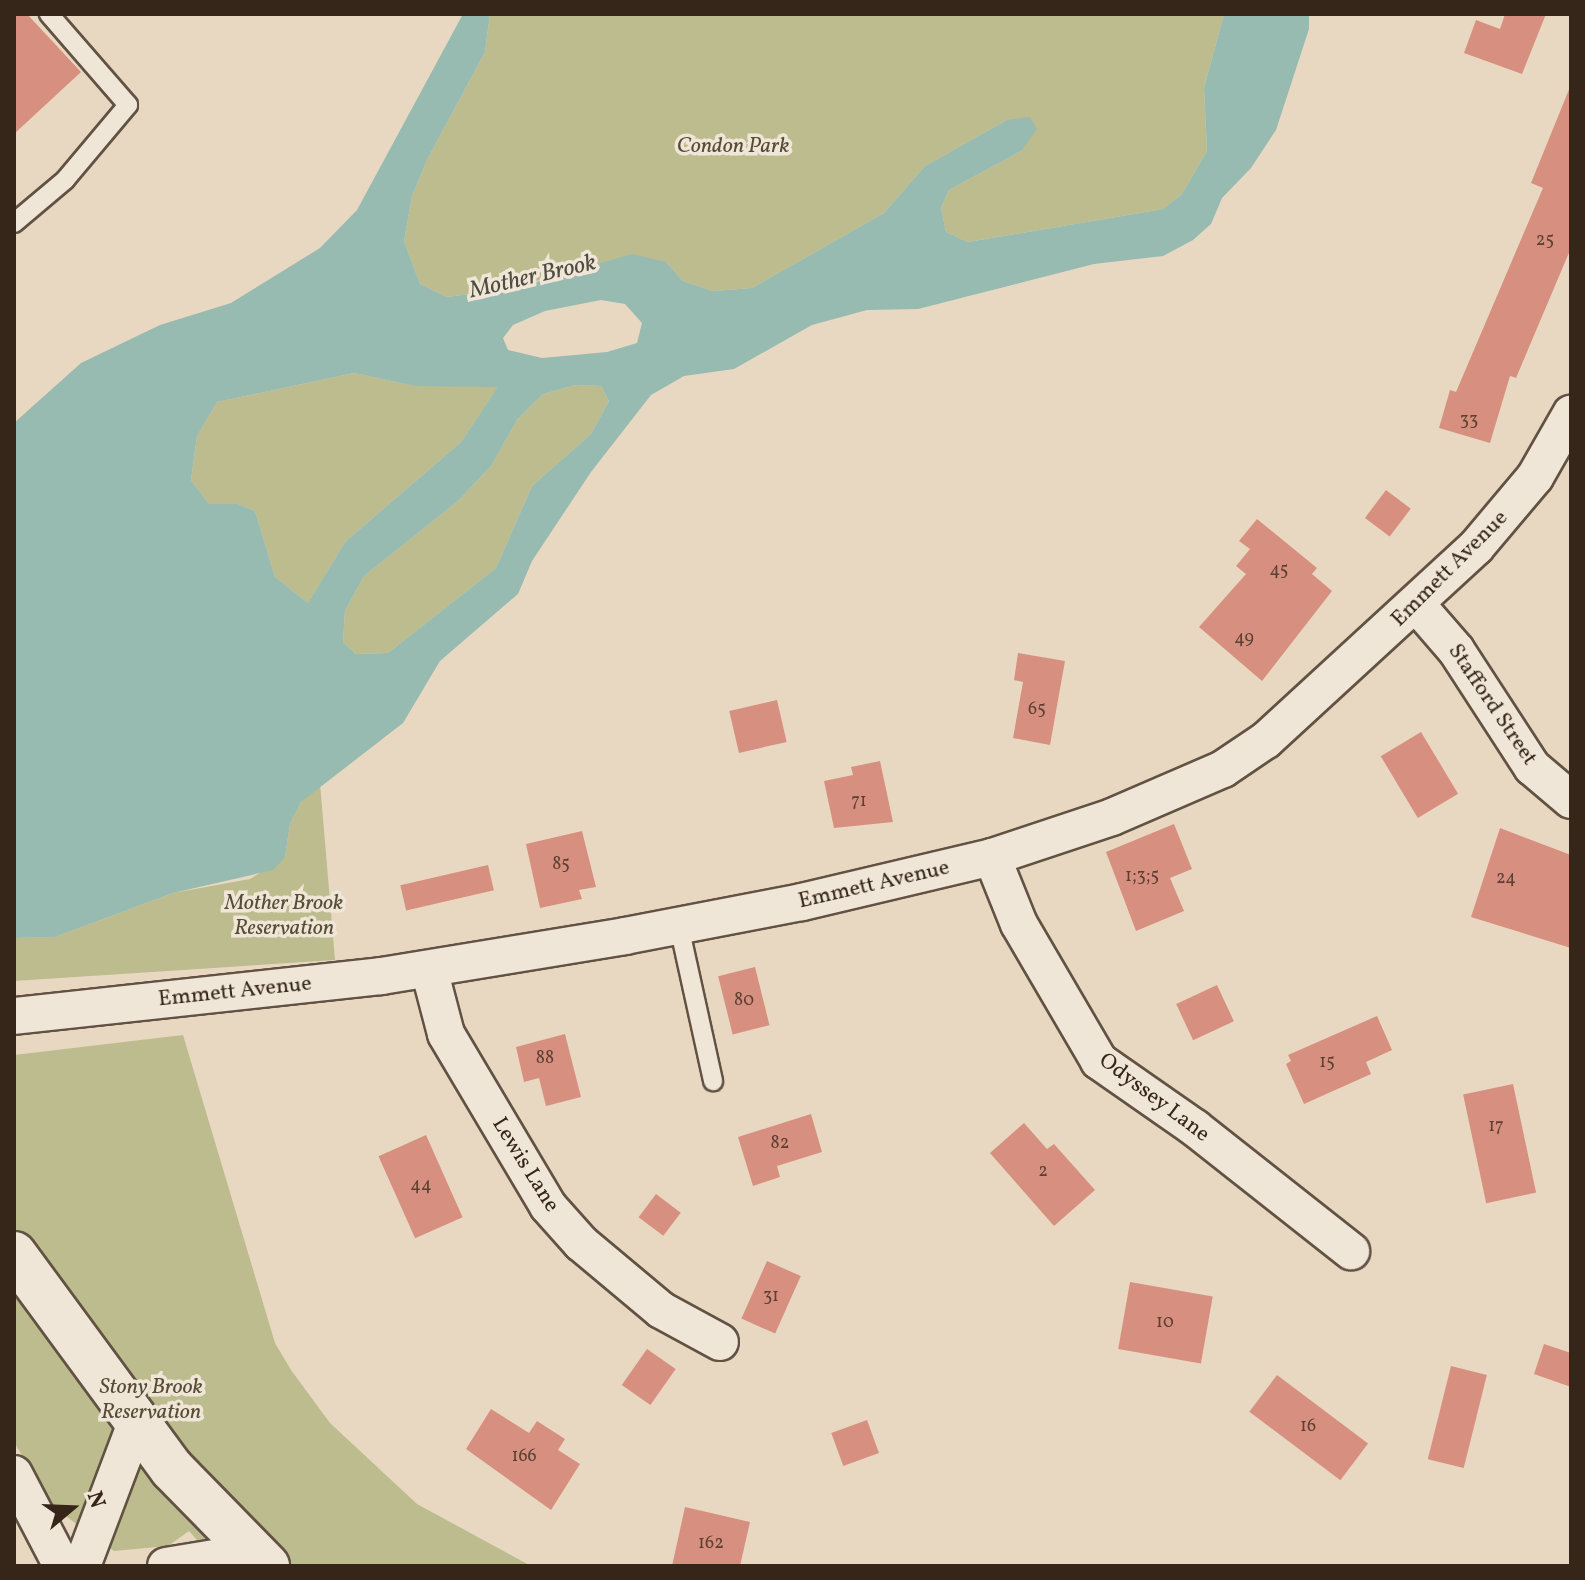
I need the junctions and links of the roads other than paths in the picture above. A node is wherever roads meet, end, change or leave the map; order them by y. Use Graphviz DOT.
graph roads {
  1 [pos="49,14"];
  2 [pos="14,223"];
  3 [pos="1571,414"];
  4 [pos="1417,605"];
  5 [pos="1571,800"];
  6 [pos="992,857"];
  7 [pos="679,926"];
  8 [pos="429,969"];
  9 [pos="14,1016"];
  10 [pos="713,1081"];
  11 [pos="1351,1251"];
  12 [pos="14,1254"];
  13 [pos="720,1342"];
  14 [pos="136,1423"];
  15 [pos="14,1474"];
  16 [pos="259,1559"];
  17 [pos="62,1566"];
  18 [pos="82,1566"];
  19 [pos="166,1566"];
  1 -- 2 [label="lane"];
  3 -- 4 [label="street, Emmett Avenue"];
  4 -- 5 [label="street, Stafford Street"];
  4 -- 6 [label="street, Emmett Avenue"];
  6 -- 7 [label="street, Emmett Avenue"];
  6 -- 11 [label="street, Odyssey Lane"];
  7 -- 8 [label="street, Emmett Avenue"];
  7 -- 10 [label="lane"];
  8 -- 9 [label="street, Emmett Avenue"];
  8 -- 13 [label="street, Lewis Lane"];
  12 -- 14 [label="main road"];
  14 -- 16 [label="main road"];
  14 -- 18 [label="street"];
  15 -- 17 [label="street"];
  16 -- 19 [label="street"];
}
